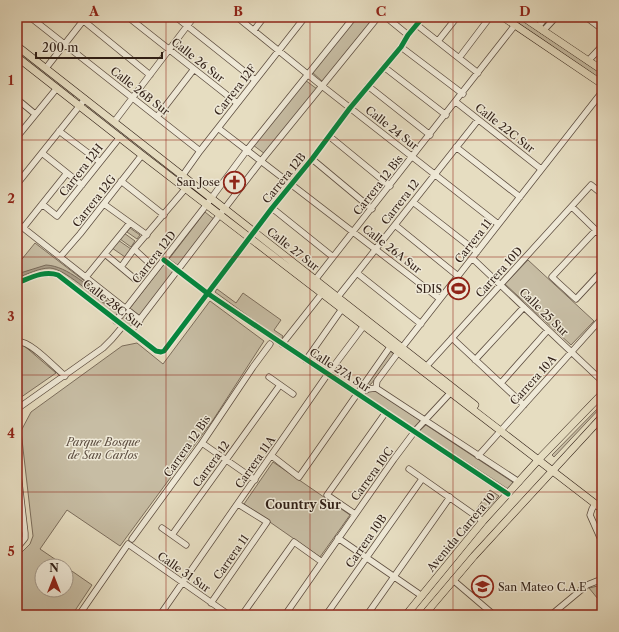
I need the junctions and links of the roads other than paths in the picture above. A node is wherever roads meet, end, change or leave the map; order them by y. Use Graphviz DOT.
graph roads {
  1 [pos="30,17"];
  2 [pos="128,17"];
  3 [pos="176,17"];
  4 [pos="194,17"];
  5 [pos="237,17"];
  6 [pos="264,17"];
  7 [pos="305,17"];
  8 [pos="354,17"];
  9 [pos="378,17"];
  10 [pos="386,17"];
  11 [pos="423,17"];
  12 [pos="457,17"];
  13 [pos="490,17"];
  14 [pos="503,17"];
  15 [pos="523,17"];
  16 [pos="546,17"];
  17 [pos="556,17"];
  18 [pos="586,17"];
  19 [pos="83,18"];
  20 [pos="417,25"];
  21 [pos="515,25"];
  22 [pos="186,26"];
  23 [pos="540,29"];
  24 [pos="602,29"];
  25 [pos="254,30"];
  26 [pos="408,35"];
  27 [pos="438,41"];
  28 [pos="64,44"];
  29 [pos="17,46"];
  30 [pos="602,46"];
  31 [pos="401,47"];
  32 [pos="169,49"];
  33 [pos="278,51"];
  34 [pos="17,57"];
  35 [pos="459,58"];
  36 [pos="588,61"];
  37 [pos="384,67"];
  38 [pos="46,68"];
  39 [pos="194,69"];
  40 [pos="602,70"];
  41 [pos="478,73"];
  42 [pos="150,74"];
  43 [pos="307,74"];
  44 [pos="255,80"];
  45 [pos="602,84"];
  46 [pos="322,86"];
  47 [pos="368,86"];
  48 [pos="57,88"];
  49 [pos="602,92"];
  50 [pos="463,94"];
  51 [pos="132,98"];
  52 [pos="17,99"];
  53 [pos="85,99"];
  54 [pos="456,102"];
  55 [pos="237,103"];
  56 [pos="80,106"];
  57 [pos="350,108"];
  58 [pos="35,114"];
  59 [pos="446,115"];
  60 [pos="157,117"];
  61 [pos="478,120"];
  62 [pos="114,122"];
  63 [pos="218,128"];
  64 [pos="59,132"];
  65 [pos="430,134"];
  66 [pos="18,136"];
  67 [pos="329,136"];
  68 [pos="120,137"];
  69 [pos="456,147"];
  70 [pos="247,150"];
  71 [pos="200,151"];
  72 [pos="42,153"];
  73 [pos="142,155"];
  74 [pos="413,157"];
  75 [pos="312,159"];
  76 [pos="261,161"];
  77 [pos="100,162"];
  78 [pos="541,170"];
  79 [pos="67,173"];
  80 [pos="435,174"];
  81 [pos="182,176"];
  82 [pos="121,181"];
  83 [pos="17,184"];
  84 [pos="82,185"];
  85 [pos="290,185"];
  86 [pos="390,186"];
  87 [pos="186,188"];
  88 [pos="602,194"];
  89 [pos="520,197"];
  90 [pos="211,198"];
  91 [pos="413,202"];
  92 [pos="42,204"];
  93 [pos="104,204"];
  94 [pos="207,204"];
  95 [pos="572,207"];
  96 [pos="272,208"];
  97 [pos="225,209"];
  98 [pos="372,209"];
  99 [pos="164,215"];
  100 [pos="220,215"];
  101 [pos="17,223"];
  102 [pos="130,223"];
  103 [pos="498,224"];
  104 [pos="394,225"];
  105 [pos="23,228"];
  106 [pos="596,230"];
  107 [pos="354,232"];
  108 [pos="147,235"];
  109 [pos="252,235"];
  110 [pos="602,236"];
  111 [pos="134,249"];
  112 [pos="376,249"];
  113 [pos="477,252"];
  114 [pos="105,254"];
  115 [pos="333,257"];
  116 [pos="60,258"];
  117 [pos="472,258"];
  118 [pos="164,260"];
  119 [pos="147,261"];
  120 [pos="121,267"];
  121 [pos="178,270"];
  122 [pos="602,271"];
  123 [pos="357,273"];
  124 [pos="458,276"];
  125 [pos="86,277"];
  126 [pos="135,279"];
  127 [pos="315,280"];
  128 [pos="17,283"];
  129 [pos="501,285"];
  130 [pos="324,291"];
  131 [pos="208,293"];
  132 [pos="337,298"];
  133 [pos="440,299"];
  134 [pos="344,307"];
  135 [pos="524,307"];
  136 [pos="126,309"];
  137 [pos="602,318"];
  138 [pos="140,320"];
  139 [pos="116,321"];
  140 [pos="366,324"];
  141 [pos="421,324"];
  142 [pos="123,326"];
  143 [pos="548,330"];
  144 [pos="131,331"];
  145 [pos="452,338"];
  146 [pos="19,342"];
  147 [pos="270,344"];
  148 [pos="282,344"];
  149 [pos="390,347"];
  150 [pos="400,351"];
  151 [pos="161,352"];
  152 [pos="571,352"];
  153 [pos="306,360"];
  154 [pos="475,360"];
  155 [pos="424,369"];
  156 [pos="328,375"];
  157 [pos="65,376"];
  158 [pos="269,378"];
  159 [pos="602,381"];
  160 [pos="501,383"];
  161 [pos="280,385"];
  162 [pos="376,388"];
  163 [pos="452,391"];
  164 [pos="293,394"];
  165 [pos="357,394"];
  166 [pos="602,394"];
  167 [pos="524,405"];
  168 [pos="17,409"];
  169 [pos="386,412"];
  170 [pos="602,417"];
  171 [pos="425,421"];
  172 [pos="502,429"];
  173 [pos="415,432"];
  174 [pos="202,443"];
  175 [pos="272,456"];
  176 [pos="478,456"];
  177 [pos="540,459"];
  178 [pos="226,460"];
  179 [pos="17,465"];
  180 [pos="409,470"];
  181 [pos="553,471"];
  182 [pos="422,479"];
  183 [pos="255,480"];
  184 [pos="519,482"];
  185 [pos="508,494"];
  186 [pos="450,498"];
  187 [pos="238,504"];
  188 [pos="595,504"];
  189 [pos="602,509"];
  190 [pos="355,514"];
  191 [pos="483,521"];
  192 [pos="162,528"];
  193 [pos="172,535"];
  194 [pos="338,538"];
  195 [pos="130,542"];
  196 [pos="602,542"];
  197 [pos="186,545"];
  198 [pos="17,548"];
  199 [pos="366,558"];
  200 [pos="322,562"];
  201 [pos="394,577"];
  202 [pos="602,579"];
  203 [pos="453,580"];
  204 [pos="182,583"];
  205 [pos="422,596"];
  206 [pos="211,603"];
  207 [pos="163,614"];
  208 [pos="79,615"];
  209 [pos="229,615"];
  210 [pos="242,615"];
  211 [pos="285,615"];
  212 [pos="326,615"];
  213 [pos="367,615"];
  214 [pos="406,615"];
  215 [pos="424,615"];
  216 [pos="494,615"];
  217 [pos="552,615"];
  1 -- 28 [label="street, Calle 26B Sur"];
  2 -- 32 [label="street, Calle 26 Sur"];
  3 -- 22 [label="street"];
  4 -- 22 [label="street"];
  5 -- 25 [label="street, Calle 24 Sur"];
  6 -- 25 [label="street"];
  7 -- 33 [label="street, Carrera 12F"];
  8 -- 43 [label="street, Carrera 12D"];
  9 -- 46 [label="street"];
  10 -- 26 [label="street"];
  11 -- 20 [label="street, Carrera 12B"];
  12 -- 27 [label="street"];
  13 -- 35 [label="street"];
  14 -- 21 [label="main road"];
  15 -- 23 [label="main road"];
  16 -- 23 [label="street"];
  17 -- 23 [label="street"];
  18 -- 24 [label="street"];
  19 -- 28 [label="street"];
  19 -- 42 [label="street"];
  20 -- 26 [label="street, Carrera 12B"];
  20 -- 27 [label="street"];
  21 -- 41 [label="street, Carrera 12 Bis"];
  21 -- 45 [label="main road"];
  22 -- 32 [label="street"];
  22 -- 44 [label="street"];
  23 -- 36 [label="main road"];
  25 -- 33 [label="street, Calle 24 Sur"];
  26 -- 31 [label="street, Carrera 12B"];
  27 -- 35 [label="street"];
  28 -- 38 [label="street"];
  28 -- 51 [label="street, Calle 26B Sur"];
  29 -- 38 [label="main road, Calle 27 Sur"];
  30 -- 36 [label="street"];
  31 -- 37 [label="street, Carrera 12B"];
  31 -- 50 [label="street"];
  32 -- 39 [label="street, Calle 26 Sur"];
  32 -- 42 [label="street"];
  33 -- 43 [label="street, Calle 24 Sur"];
  33 -- 44 [label="street, Carrera 12F"];
  34 -- 48 [label="main road, Calle 27 Sur"];
  35 -- 41 [label="street"];
  36 -- 40 [label="main road"];
  37 -- 47 [label="street, Carrera 12B"];
  37 -- 59 [label="street"];
  38 -- 53 [label="main road, Calle 27 Sur"];
  39 -- 55 [label="street, Calle 26 Sur"];
  39 -- 60 [label="street"];
  41 -- 50 [label="street, Carrera 12 Bis"];
  42 -- 51 [label="street"];
  43 -- 46 [label="street, Calle 24 Sur"];
  43 -- 70 [label="street, Carrera 12D"];
  44 -- 55 [label="street, Carrera 12F"];
  46 -- 57 [label="street, Calle 24 Sur"];
  46 -- 76 [label="street"];
  47 -- 57 [label="street, Carrera 12B"];
  47 -- 65 [label="street"];
  48 -- 56 [label="main road, Calle 27 Sur"];
  48 -- 58 [label="street"];
  49 -- 78 [label="street, Carrera 11"];
  50 -- 54 [label="street, Carrera 12 Bis"];
  51 -- 60 [label="street, Calle 26B Sur"];
  51 -- 62 [label="street"];
  52 -- 58 [label="street"];
  53 -- 56 [label="street"];
  53 -- 62 [label="main road, Calle 27 Sur"];
  54 -- 59 [label="street, Carrera 12 Bis"];
  54 -- 61 [label="street, Calle 22C Sur"];
  55 -- 63 [label="street, Carrera 12F"];
  56 -- 64 [label="street"];
  56 -- 68 [label="main road, Calle 27 Sur"];
  57 -- 67 [label="street, Carrera 12B"];
  57 -- 74 [label="street, Calle 24 Sur"];
  58 -- 66 [label="street"];
  59 -- 65 [label="street, Carrera 12 Bis"];
  60 -- 71 [label="street, Calle 26B Sur"];
  61 -- 69 [label="street, Carrera 12"];
  61 -- 78 [label="street, Calle 22C Sur"];
  62 -- 81 [label="main road, Calle 27 Sur"];
  63 -- 70 [label="street, Calle 26A Sur"];
  63 -- 71 [label="street, Carrera 12F"];
  64 -- 72 [label="street"];
  64 -- 77 [label="street"];
  65 -- 74 [label="street, Carrera 12 Bis"];
  67 -- 75 [label="street, Carrera 12B"];
  67 -- 86 [label="street"];
  68 -- 73 [label="main road, Calle 27 Sur"];
  68 -- 77 [label="street, Carrera 12H"];
  69 -- 80 [label="street, Carrera 12"];
  69 -- 89 [label="street"];
  70 -- 76 [label="street, Calle 26A Sur"];
  70 -- 90 [label="street, Carrera 12D"];
  71 -- 81 [label="street, Carrera 12F"];
  72 -- 79 [label="street"];
  72 -- 83 [label="street"];
  73 -- 82 [label="street, Carrera 12G"];
  73 -- 87 [label="main road, Calle 27 Sur"];
  74 -- 80 [label="street, Calle 24 Sur"];
  74 -- 86 [label="street, Carrera 12 Bis"];
  75 -- 85 [label="street, Carrera 12B"];
  75 -- 98 [label="street"];
  76 -- 85 [label="street, Calle 26A Sur"];
  76 -- 97 [label="street"];
  77 -- 84 [label="street, Carrera 12H"];
  78 -- 89 [label="street, Carrera 11"];
  79 -- 84 [label="street"];
  79 -- 92 [label="street"];
  80 -- 91 [label="street, Carrera 12"];
  80 -- 103 [label="street, Calle 24 Sur"];
  81 -- 90 [label="main road, Calle 27 Sur"];
  82 -- 93 [label="street, Carrera 12G"];
  82 -- 99 [label="street"];
  84 -- 92 [label="street, Carrera 12H"];
  85 -- 96 [label="street, Carrera 12B"];
  85 -- 107 [label="street, Calle 26A Sur"];
  86 -- 98 [label="street, Carrera 12 Bis"];
  87 -- 94 [label="main road, Calle 27 Sur"];
  87 -- 99 [label="street"];
  88 -- 95 [label="street, Carrera 10D"];
  89 -- 103 [label="street, Carrera 11"];
  90 -- 94 [label="street, Carrera 12D"];
  90 -- 97 [label="main road, Calle 27 Sur"];
  91 -- 104 [label="street, Carrera 12"];
  91 -- 113 [label="street"];
  92 -- 105 [label="street"];
  93 -- 102 [label="street"];
  93 -- 116 [label="street, Carrera 12G"];
  94 -- 100 [label="main road, Calle 27 Sur"];
  94 -- 118 [label="street, Carrera 12D"];
  95 -- 106 [label="street"];
  95 -- 129 [label="street, Carrera 10D"];
  96 -- 109 [label="street, Carrera 12B"];
  96 -- 115 [label="street"];
  97 -- 100 [label="street"];
  97 -- 109 [label="main road, Calle 27 Sur"];
  98 -- 107 [label="street, Carrera 12 Bis"];
  99 -- 108 [label="street"];
  100 -- 109 [label="main road, Calle 27 Sur"];
  100 -- 121 [label="street"];
  101 -- 105 [label="street, Calle 28C Sur"];
  102 -- 108 [label="street"];
  102 -- 114 [label="street"];
  103 -- 113 [label="street, Carrera 11"];
  104 -- 112 [label="street, Carrera 12"];
  104 -- 124 [label="street"];
  105 -- 116 [label="street, Calle 28C Sur"];
  106 -- 110 [label="street"];
  106 -- 122 [label="street"];
  107 -- 112 [label="street, Calle 26A Sur"];
  107 -- 115 [label="street, Carrera 12 Bis"];
  108 -- 111 [label="street"];
  109 -- 127 [label="main road, Calle 27 Sur"];
  109 -- 130 [label="main road, Calle 27 Sur"];
  109 -- 131 [label="street, Carrera 12B"];
  111 -- 119 [label="street"];
  111 -- 120 [label="street"];
  112 -- 123 [label="street, Carrera 12"];
  112 -- 133 [label="street, Calle 26A Sur"];
  113 -- 117 [label="street, Carrera 11"];
  114 -- 120 [label="street"];
  114 -- 125 [label="street"];
  115 -- 127 [label="street, Carrera 12 Bis"];
  116 -- 125 [label="street, Calle 28C Sur"];
  117 -- 124 [label="street, Carrera 11"];
  117 -- 129 [label="street, Calle 25 Sur"];
  118 -- 121 [label="street, Calle 27A Sur"];
  118 -- 136 [label="street, Carrera 12D"];
  120 -- 126 [label="street"];
  121 -- 131 [label="street, Calle 27A Sur"];
  121 -- 138 [label="street"];
  123 -- 132 [label="street, Carrera 12"];
  123 -- 141 [label="street"];
  124 -- 133 [label="street, Carrera 11"];
  125 -- 136 [label="street, Calle 28C Sur"];
  127 -- 130 [label="main road, Calle 27 Sur"];
  128 -- 139 [label="street, Calle 28C Sur"];
  129 -- 135 [label="street, Calle 25 Sur"];
  129 -- 145 [label="street, Carrera 10D"];
  130 -- 132 [label="main road, Calle 27 Sur"];
  130 -- 134 [label="main road, Calle 27 Sur"];
  130 -- 148 [label="street"];
  131 -- 148 [label="street, Calle 27A Sur"];
  131 -- 151 [label="street, Carrera 12B"];
  132 -- 134 [label="main road, Calle 27 Sur"];
  133 -- 141 [label="street, Carrera 11"];
  134 -- 140 [label="main road, Calle 27 Sur"];
  134 -- 153 [label="street"];
  135 -- 143 [label="street, Calle 25 Sur"];
  135 -- 154 [label="street"];
  136 -- 138 [label="street, Calle 28C Sur"];
  136 -- 139 [label="street, Carrera 12D"];
  137 -- 152 [label="street, Carrera 10A"];
  138 -- 144 [label="street"];
  139 -- 142 [label="street, Calle 28C Sur"];
  140 -- 149 [label="main road, Calle 27 Sur"];
  140 -- 150 [label="main road, Calle 27 Sur"];
  140 -- 156 [label="street, Carrera 11A"];
  141 -- 150 [label="street, Carrera 11"];
  142 -- 144 [label="street, Calle 28C Sur"];
  142 -- 157 [label="street"];
  143 -- 152 [label="street, Calle 25 Sur"];
  143 -- 160 [label="street"];
  144 -- 151 [label="street, Calle 28C Sur"];
  145 -- 154 [label="street"];
  145 -- 155 [label="street, Carrera 10D"];
  146 -- 157 [label="street"];
  147 -- 174 [label="street, Carrera 12 Bis"];
  148 -- 153 [label="street, Calle 27A Sur"];
  149 -- 150 [label="main road, Calle 27 Sur"];
  149 -- 165 [label="street"];
  150 -- 155 [label="main road, Calle 27 Sur"];
  150 -- 162 [label="street, Carrera 11"];
  152 -- 159 [label="street, Calle 25 Sur"];
  152 -- 167 [label="street, Carrera 10A"];
  153 -- 156 [label="street, Calle 27A Sur"];
  154 -- 160 [label="street"];
  155 -- 163 [label="main road, Calle 27 Sur"];
  156 -- 165 [label="street, Calle 27A Sur"];
  156 -- 175 [label="street, Carrera 11A"];
  157 -- 168 [label="street"];
  158 -- 161 [label="street"];
  160 -- 167 [label="street"];
  161 -- 164 [label="street"];
  161 -- 178 [label="street, Carrera 12"];
  162 -- 165 [label="street"];
  162 -- 171 [label="street, Calle 27A Sur"];
  163 -- 171 [label="street, Carrera 10C"];
  163 -- 172 [label="main road, Calle 27 Sur"];
  165 -- 169 [label="street, Calle 27A Sur"];
  165 -- 175 [label="street"];
  166 -- 177 [label="main road, Avenida Carrera 10"];
  167 -- 172 [label="street, Carrera 10A"];
  169 -- 173 [label="street, Calle 27A Sur"];
  169 -- 190 [label="street"];
  170 -- 181 [label="main road"];
  171 -- 173 [label="street, Carrera 10C"];
  171 -- 176 [label="street, Calle 27A Sur"];
  172 -- 176 [label="street, Carrera 10A"];
  172 -- 177 [label="main road, Calle 27 Sur"];
  173 -- 185 [label="street, Calle 27A Sur"];
  173 -- 190 [label="street, Carrera 10C"];
  174 -- 178 [label="street"];
  174 -- 195 [label="street, Carrera 12 Bis"];
  175 -- 183 [label="street, Carrera 11A"];
  176 -- 184 [label="street, Calle 27A Sur"];
  177 -- 181 [label="main road, Calle 27 Sur"];
  177 -- 184 [label="main road, Avenida Carrera 10"];
  178 -- 183 [label="street"];
  178 -- 193 [label="street, Carrera 12"];
  179 -- 198 [label="street"];
  180 -- 182 [label="street"];
  181 -- 188 [label="main road, Calle 27 Sur"];
  181 -- 203 [label="main road"];
  182 -- 186 [label="street"];
  182 -- 199 [label="street, Carrera 10B"];
  183 -- 187 [label="street, Carrera 11A"];
  184 -- 185 [label="main road, Avenida Carrera 10"];
  185 -- 191 [label="main road, Avenida Carrera 10"];
  186 -- 191 [label="street"];
  186 -- 201 [label="street"];
  187 -- 204 [label="street, Carrera 11A"];
  187 -- 206 [label="street, Carrera 11"];
  188 -- 189 [label="main road, Calle 27 Sur"];
  188 -- 196 [label="street"];
  190 -- 194 [label="street, Carrera 10C"];
  191 -- 205 [label="main road, Avenida Carrera 10"];
  192 -- 193 [label="street"];
  193 -- 197 [label="street"];
  194 -- 199 [label="street"];
  194 -- 200 [label="street, Carrera 10C"];
  195 -- 204 [label="street, Calle 31 Sur"];
  195 -- 208 [label="street, Carrera 12 Bis"];
  199 -- 201 [label="street"];
  199 -- 212 [label="street, Carrera 10B"];
  200 -- 210 [label="street"];
  200 -- 211 [label="street, Carrera 10C"];
  201 -- 205 [label="street"];
  201 -- 213 [label="street"];
  202 -- 217 [label="street"];
  203 -- 215 [label="main road"];
  203 -- 216 [label="street"];
  204 -- 206 [label="street, Calle 31 Sur"];
  204 -- 207 [label="street, Carrera 11A"];
  205 -- 214 [label="main road, Avenida Carrera 10"];
  206 -- 209 [label="street, Calle 31 Sur"];
}
